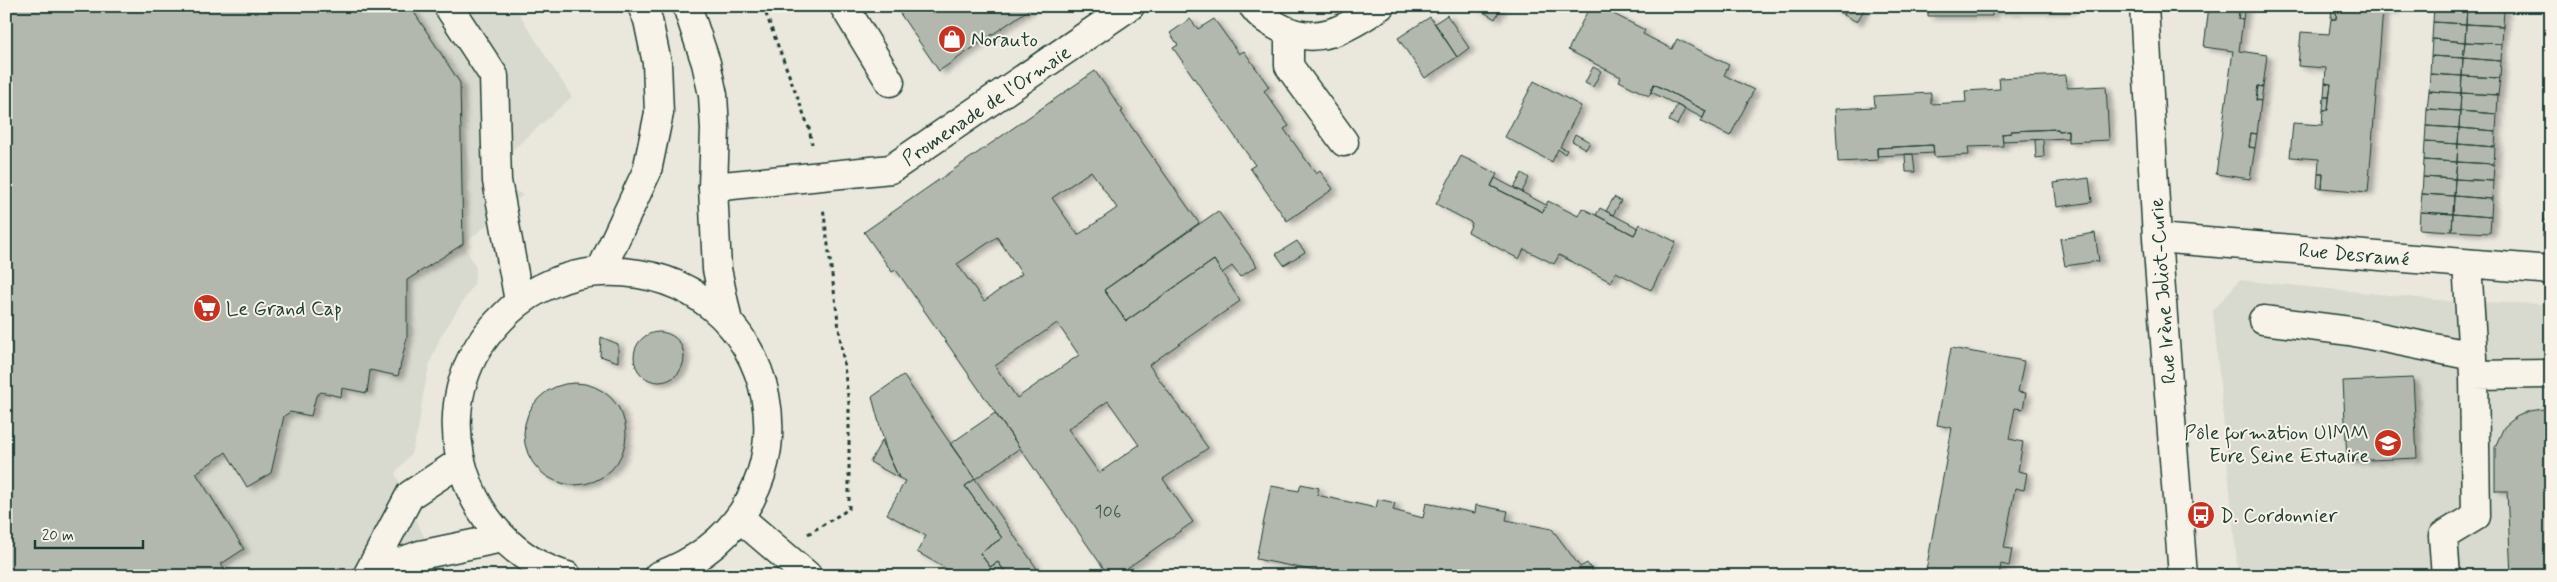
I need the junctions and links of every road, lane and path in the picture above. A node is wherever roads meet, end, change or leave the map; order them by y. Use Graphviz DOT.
graph roads {
  1 [pos="448,6"];
  2 [pos="642,6"];
  3 [pos="687,6"];
  4 [pos="763,6"];
  5 [pos="844,6"];
  6 [pos="1130,6"];
  7 [pos="1253,6"];
  8 [pos="1380,6"];
  9 [pos="2144,6"];
  10 [pos="1288,32"];
  11 [pos="890,82"];
  12 [pos="1344,142"];
  13 [pos="819,177"];
  14 [pos="712,187"];
  15 [pos="2157,238"];
  16 [pos="2467,264"];
  17 [pos="2551,270"];
  18 [pos="600,272"];
  19 [pos="519,301"];
  20 [pos="2263,320"];
  21 [pos="728,322"];
  22 [pos="2474,366"];
  23 [pos="2551,374"];
  24 [pos="460,462"];
  25 [pos="740,518"];
  26 [pos="806,534"];
  27 [pos="502,538"];
  28 [pos="672,573"];
  29 [pos="368,574"];
  30 [pos="567,576"];
  31 [pos="808,576"];
  32 [pos="2183,576"];
  33 [pos="2446,576"];
  1 -- 19 [label="street"];
  2 -- 18 [label="street"];
  3 -- 14 [label="street"];
  4 -- 13 [label="path"];
  5 -- 11 [label="street"];
  6 -- 13 [label="street, Promenade de l'Ormaie"];
  7 -- 10 [label="street"];
  8 -- 10 [label="street"];
  9 -- 15 [label="street, Rue Irène Joliot-Curie"];
  10 -- 12 [label="street"];
  13 -- 14 [label="street, Promenade de l'Ormaie"];
  13 -- 26 [label="path"];
  14 -- 21 [label="street"];
  15 -- 16 [label="street, Rue Desramé"];
  15 -- 32 [label="street, Rue Irène Joliot-Curie"];
  16 -- 17 [label="street, Rue Desramé"];
  16 -- 22 [label="street"];
  18 -- 19 [label="street"];
  18 -- 21 [label="street"];
  19 -- 24 [label="street"];
  20 -- 22 [label="street"];
  21 -- 25 [label="street"];
  22 -- 23 [label="street"];
  22 -- 33 [label="street"];
  24 -- 27 [label="street"];
  24 -- 29 [label="street"];
  25 -- 28 [label="street"];
  25 -- 31 [label="street"];
  27 -- 29 [label="street"];
  27 -- 30 [label="street"];
}
